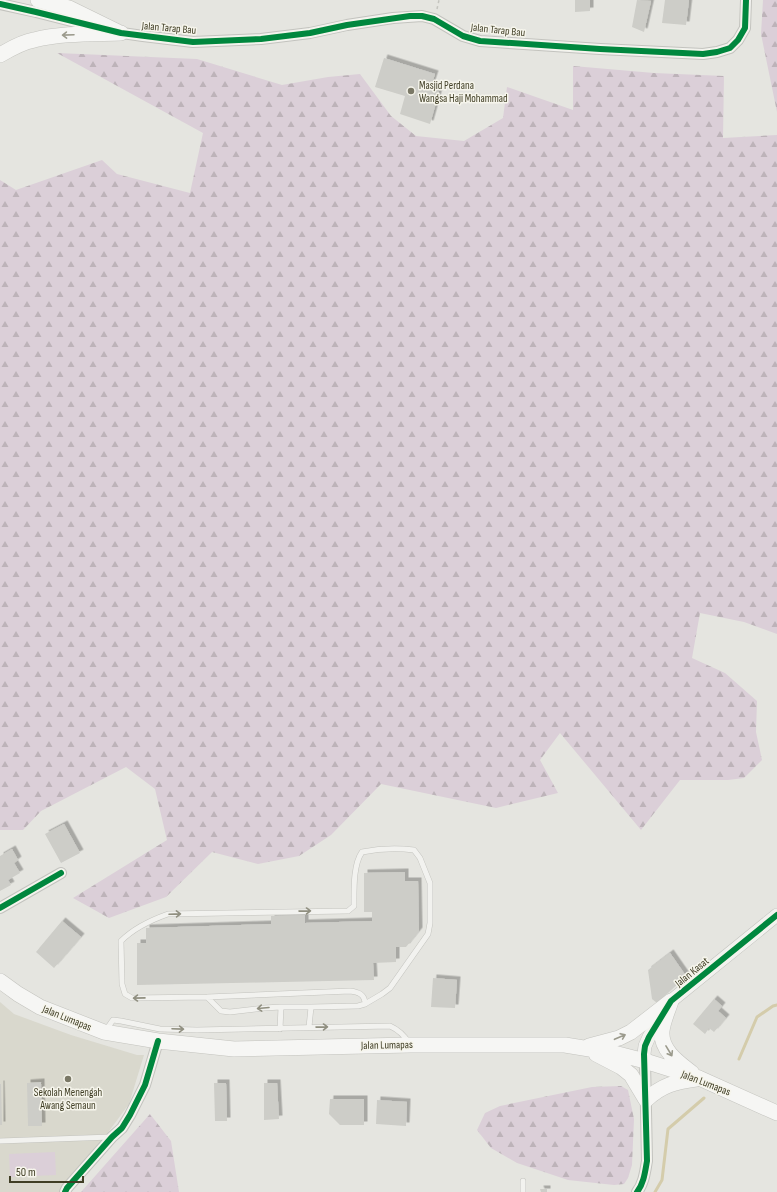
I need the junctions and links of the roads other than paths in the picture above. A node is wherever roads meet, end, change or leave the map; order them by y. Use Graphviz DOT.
graph roads {
  1 [pos="38,0"];
  2 [pos="746,0"];
  3 [pos="0,4"];
  4 [pos="121,33"];
  5 [pos="0,55"];
  6 [pos="61,873"];
  7 [pos="0,908"];
  8 [pos="777,915"];
  9 [pos="0,981"];
  10 [pos="207,997"];
  11 [pos="671,1001"];
  12 [pos="365,1004"];
  13 [pos="310,1007"];
  14 [pos="281,1008"];
  15 [pos="309,1027"];
  16 [pos="280,1029"];
  17 [pos="104,1032"];
  18 [pos="158,1041"];
  19 [pos="410,1044"];
  20 [pos="583,1047"];
  21 [pos="645,1061"];
  22 [pos="699,1078"];
  23 [pos="646,1100"];
  24 [pos="777,1112"];
  25 [pos="112,1137"];
  26 [pos="0,1141"];
  27 [pos="523,1181"];
  28 [pos="65,1192"];
  29 [pos="523,1192"];
  30 [pos="637,1192"];
  1 -- 4 [label="main road"];
  2 -- 4 [label="street, Jalan Tarap Bau"];
  3 -- 4 [label="street, Jalan Tarap Bau"];
  4 -- 5 [label="main road, one-way"];
  6 -- 7 [label="street"];
  8 -- 11 [label="street, Jalan Kasat"];
  9 -- 17 [label="main road, Jalan Lumapas"];
  10 -- 12 [label="lane"];
  10 -- 12 [label="lane, one-way"];
  14 -- 10 [label="lane, one-way"];
  20 -- 11 [label="main road, one-way"];
  11 -- 21 [label="street, Jalan Kasat"];
  11 -- 22 [label="main road, one-way"];
  12 -- 13 [label="lane"];
  13 -- 14 [label="lane"];
  13 -- 15 [label="lane"];
  14 -- 16 [label="lane"];
  15 -- 16 [label="lane"];
  15 -- 19 [label="lane, one-way"];
  17 -- 16 [label="lane, one-way"];
  17 -- 18 [label="main road, Jalan Lumapas"];
  18 -- 19 [label="main road, Jalan Lumapas"];
  18 -- 25 [label="street"];
  19 -- 20 [label="main road, Jalan Lumapas"];
  20 -- 21 [label="main road, Jalan Lumapas"];
  20 -- 23 [label="main road"];
  21 -- 22 [label="main road, Jalan Lumapas"];
  21 -- 23 [label="street"];
  22 -- 23 [label="main road"];
  22 -- 24 [label="main road, Jalan Lumapas"];
  23 -- 30 [label="street"];
  25 -- 26 [label="lane"];
  25 -- 28 [label="street"];
  27 -- 29 [label="lane"];
}
